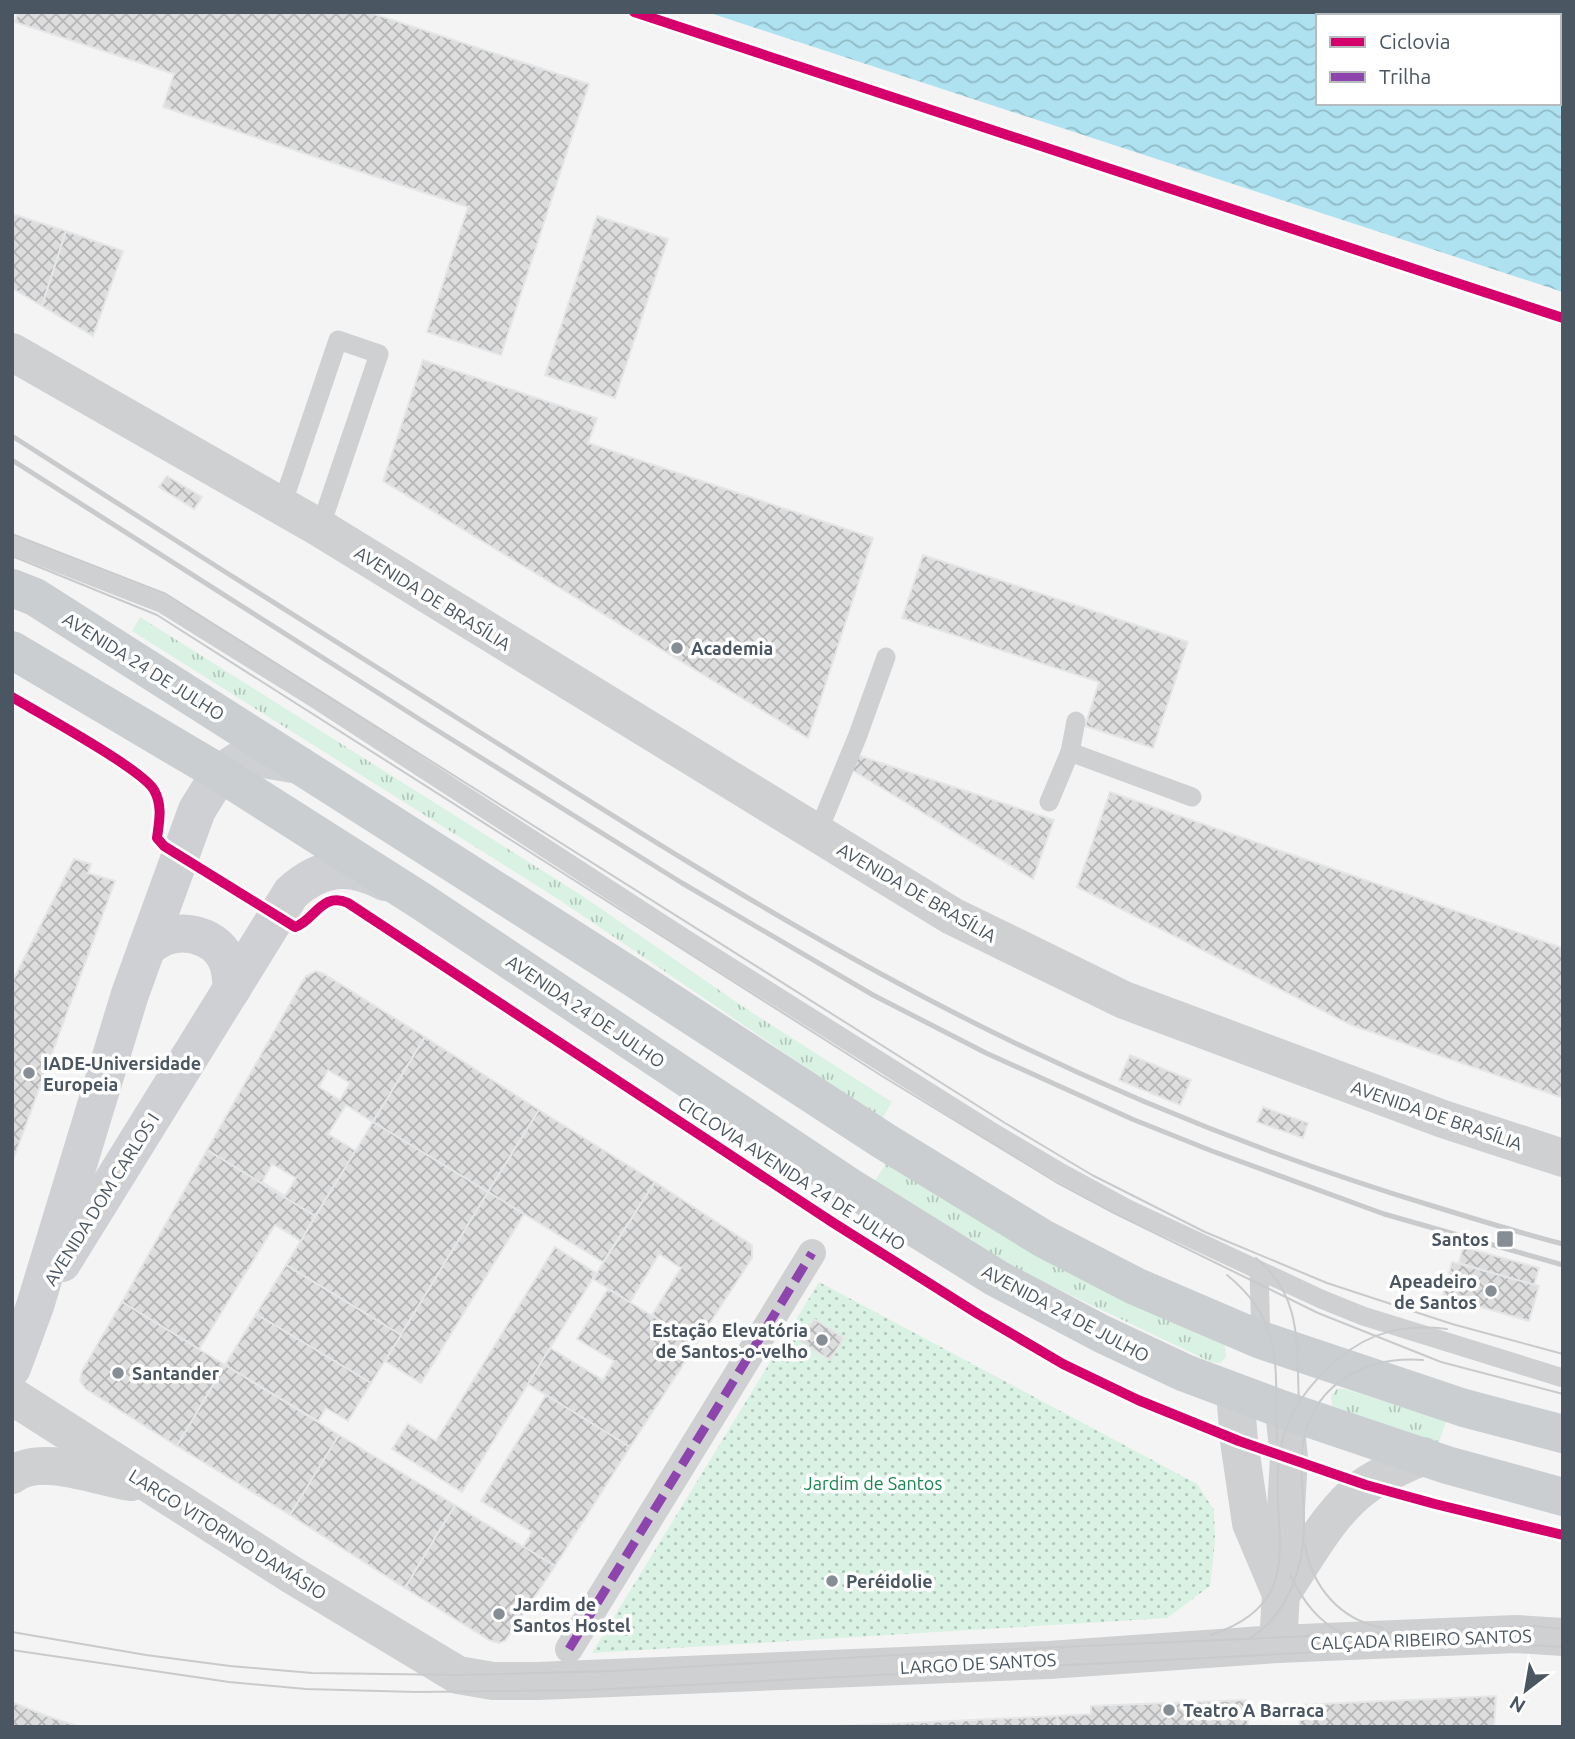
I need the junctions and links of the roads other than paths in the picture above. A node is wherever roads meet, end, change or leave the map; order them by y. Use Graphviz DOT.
graph roads {
  1 [pos="12,352"];
  2 [pos="282,505"];
  3 [pos="320,528"];
  4 [pos="12,545"];
  5 [pos="12,589"];
  6 [pos="12,650"];
  7 [pos="886,657"];
  8 [pos="1076,721"];
  9 [pos="1070,752"];
  10 [pos="299,765"];
  11 [pos="220,773"];
  12 [pos="1192,797"];
  13 [pos="1049,802"];
  14 [pos="817,834"];
  15 [pos="421,901"];
  16 [pos="148,947"];
  17 [pos="232,989"];
  18 [pos="1563,1158"];
  19 [pos="812,1253"];
  20 [pos="1259,1270"];
  21 [pos="35,1306"];
  22 [pos="1261,1340"];
  23 [pos="12,1368"];
  24 [pos="1563,1378"];
  25 [pos="1235,1392"];
  26 [pos="12,1396"];
  27 [pos="1284,1410"];
  28 [pos="1563,1434"];
  29 [pos="1423,1456"];
  30 [pos="12,1475"];
  31 [pos="150,1485"];
  32 [pos="1563,1497"];
  33 [pos="1281,1595"];
  34 [pos="1563,1637"];
  35 [pos="1278,1644"];
  36 [pos="569,1648"];
  37 [pos="446,1667"];
  1 -- 2 [label="street, AVENIDA DE BRASÍLIA"];
  2 -- 3 [label="street, AVENIDA DE BRASÍLIA"];
  2 -- 3 [label="lane"];
  3 -- 14 [label="street, AVENIDA DE BRASÍLIA"];
  4 -- 20 [label="lane"];
  5 -- 10 [label="main road, AVENIDA 24 DE JULHO"];
  6 -- 11 [label="main road, AVENIDA 24 DE JULHO"];
  7 -- 14 [label="lane"];
  8 -- 9 [label="lane"];
  9 -- 12 [label="lane"];
  9 -- 13 [label="lane"];
  10 -- 11 [label="main road"];
  10 -- 22 [label="main road, AVENIDA 24 DE JULHO"];
  11 -- 15 [label="main road, AVENIDA 24 DE JULHO"];
  11 -- 16 [label="main road, AVENIDA DOM CARLOS I"];
  14 -- 18 [label="street, AVENIDA DE BRASÍLIA"];
  15 -- 17 [label="main road, AVENIDA DOM CARLOS I"];
  15 -- 25 [label="main road, AVENIDA 24 DE JULHO"];
  16 -- 17 [label="main road"];
  16 -- 21 [label="main road, AVENIDA DOM CARLOS I"];
  17 -- 21 [label="main road, AVENIDA DOM CARLOS I"];
  19 -- 36 [label="street"];
  20 -- 22 [label="lane"];
  20 -- 24 [label="lane"];
  21 -- 23 [label="main road, AVENIDA DOM CARLOS I"];
  22 -- 25 [label="main road"];
  22 -- 27 [label="main road"];
  22 -- 28 [label="main road, AVENIDA 24 DE JULHO"];
  25 -- 27 [label="main road, AVENIDA 24 DE JULHO"];
  25 -- 33 [label="street"];
  26 -- 31 [label="street, LARGO VITORINO DAMÁSIO"];
  27 -- 29 [label="main road, AVENIDA 24 DE JULHO"];
  27 -- 33 [label="street"];
  29 -- 32 [label="main road, AVENIDA 24 DE JULHO"];
  29 -- 33 [label="street"];
  30 -- 31 [label="street"];
  31 -- 37 [label="street, LARGO VITORINO DAMÁSIO"];
  33 -- 35 [label="street"];
  34 -- 35 [label="street, CALÇADA RIBEIRO SANTOS"];
  35 -- 37 [label="street, LARGO DE SANTOS"];
}
